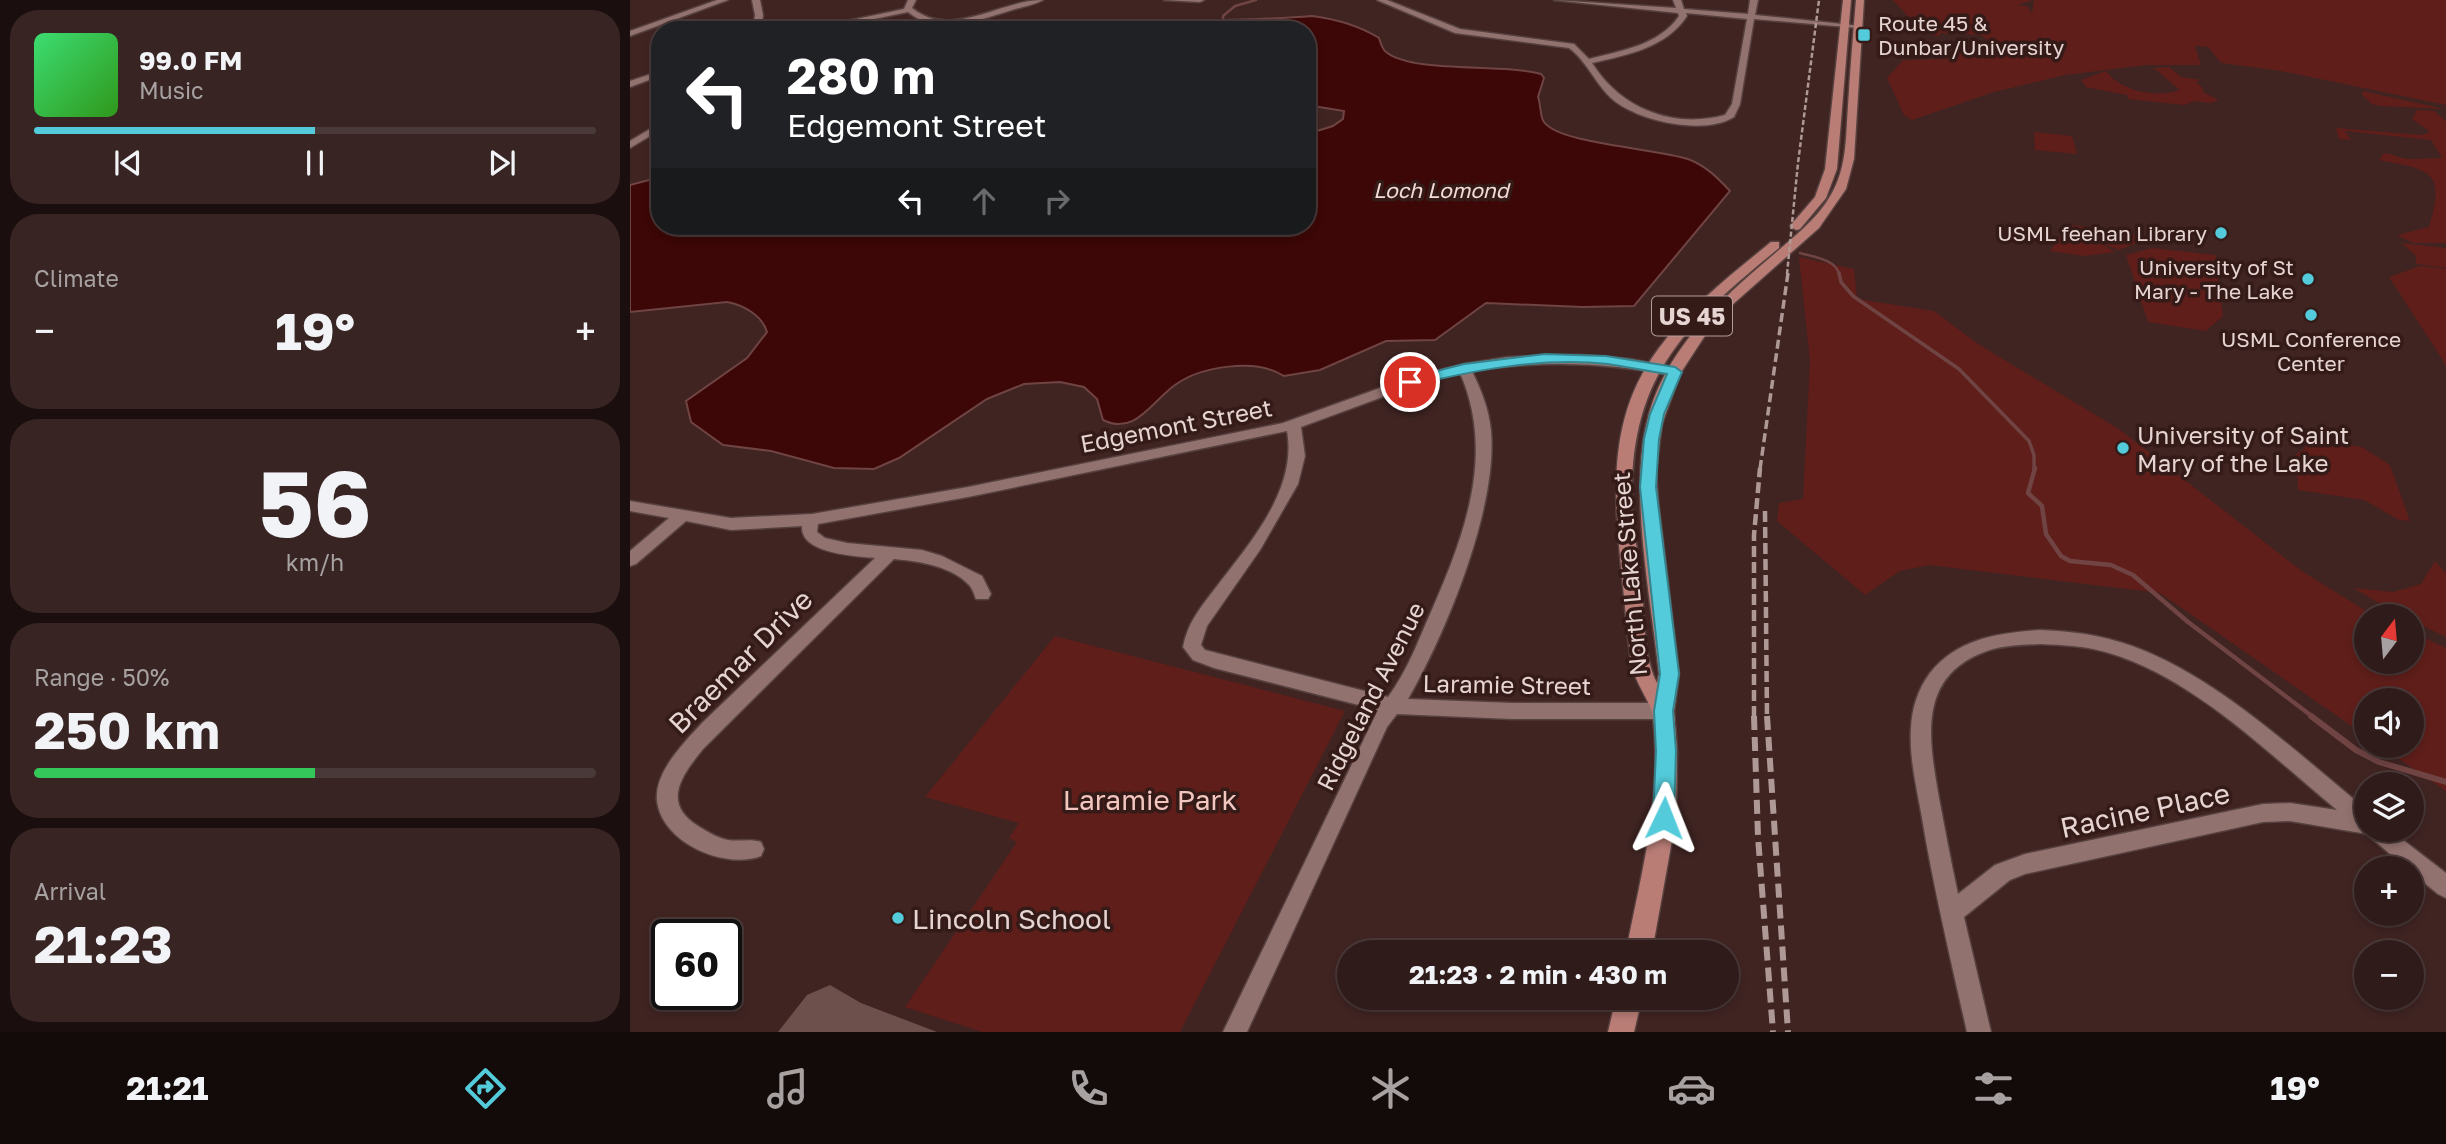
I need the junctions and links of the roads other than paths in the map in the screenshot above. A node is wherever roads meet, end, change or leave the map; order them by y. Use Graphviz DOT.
graph roads {
  1 [pos="724,0"];
  2 [pos="756,0"];
  3 [pos="912,0"];
  4 [pos="1039,0"];
  5 [pos="1168,0"];
  6 [pos="1200,0"];
  7 [pos="1558,0"];
  8 [pos="1677,0"];
  9 [pos="1754,0"];
  10 [pos="1847,0"];
  11 [pos="1860,0"];
  12 [pos="1387,1"];
  13 [pos="909,10"];
  14 [pos="1683,13"];
  15 [pos="1749,18"];
  16 [pos="666,21"];
  17 [pos="758,21"];
  18 [pos="853,21"];
  19 [pos="923,21"];
  20 [pos="954,21"];
  21 [pos="1845,25"];
  22 [pos="651,26"];
  23 [pos="1858,26"];
  24 [pos="630,34"];
  25 [pos="1587,62"];
  26 [pos="651,76"];
  27 [pos="630,84"];
  28 [pos="651,132"];
  29 [pos="630,145"];
  30 [pos="1652,367"];
  31 [pos="1464,368"];
  32 [pos="1675,372"];
  33 [pos="1293,425"];
  34 [pos="630,506"];
  35 [pos="681,517"];
  36 [pos="812,520"];
  37 [pos="890,555"];
  38 [pos="630,560"];
  39 [pos="982,594"];
  40 [pos="1392,706"];
  41 [pos="1663,711"];
  42 [pos="2354,814"];
  43 [pos="2354,822"];
  44 [pos="2390,842"];
  45 [pos="753,849"];
  46 [pos="2446,887"];
  47 [pos="1951,913"];
  48 [pos="1641,940"];
  49 [pos="1626,1010"];
  50 [pos="1235,1032"];
  51 [pos="1621,1032"];
  52 [pos="1979,1032"];
  1 -- 16 [label="street"];
  2 -- 17 [label="street"];
  3 -- 13 [label="street"];
  4 -- 20 [label="street"];
  5 -- 6 [label="street"];
  7 -- 14 [label="street"];
  8 -- 14 [label="street"];
  9 -- 15 [label="street"];
  10 -- 21 [label="main road, North Lake Street / US 45"];
  11 -- 23 [label="main road, North Lake Street / US 45"];
  12 -- 25 [label="street"];
  13 -- 18 [label="street"];
  13 -- 19 [label="street"];
  14 -- 15 [label="street"];
  14 -- 25 [label="street"];
  15 -- 21 [label="street"];
  15 -- 25 [label="street"];
  21 -- 23 [label="street"];
  21 -- 30 [label="main road, North Lake Street / US 45"];
  22 -- 24 [label="street"];
  23 -- 32 [label="main road, North Lake Street / US 45"];
  26 -- 27 [label="street"];
  28 -- 29 [label="street"];
  30 -- 31 [label="street, Edgemont Street"];
  30 -- 32 [label="street, Edgemont Street"];
  30 -- 41 [label="main road, North Lake Street / US 45"];
  31 -- 33 [label="street, Edgemont Street"];
  31 -- 40 [label="street, Ridgeland Avenue"];
  32 -- 41 [label="main road, North Lake Street / US 45"];
  33 -- 36 [label="street, Edgemont Street"];
  33 -- 40 [label="street, Laramie Street"];
  34 -- 35 [label="street, Edgemont Street"];
  35 -- 36 [label="street, Edgemont Street"];
  35 -- 38 [label="street"];
  36 -- 37 [label="street"];
  37 -- 39 [label="street"];
  37 -- 45 [label="street, Braemar Drive"];
  40 -- 41 [label="street, Laramie Street"];
  40 -- 50 [label="street, Ridgeland Avenue"];
  41 -- 48 [label="main road, North Lake Street / US 45"];
  42 -- 47 [label="street"];
  43 -- 47 [label="street, Racine Place"];
  44 -- 46 [label="street"];
  47 -- 52 [label="street"];
  49 -- 51 [label="main road"];
}
